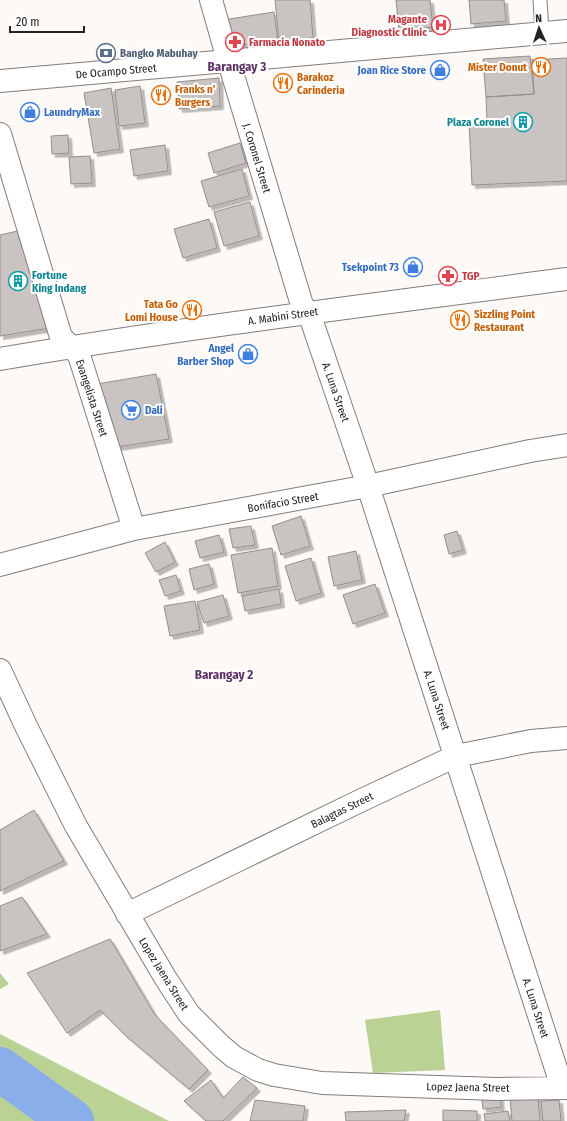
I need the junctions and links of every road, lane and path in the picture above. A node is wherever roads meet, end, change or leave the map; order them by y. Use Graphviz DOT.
graph roads {
  1 [pos="211,0"];
  2 [pos="540,0"];
  3 [pos="567,31"];
  4 [pos="542,32"];
  5 [pos="228,62"];
  6 [pos="0,81"];
  7 [pos="0,134"];
  8 [pos="567,279"];
  9 [pos="309,313"];
  10 [pos="71,347"];
  11 [pos="0,359"];
  12 [pos="567,445"];
  13 [pos="368,486"];
  14 [pos="134,529"];
  15 [pos="0,565"];
  16 [pos="0,670"];
  17 [pos="567,738"];
  18 [pos="456,756"];
  19 [pos="127,914"];
  20 [pos="564,1088"];
  1 -- 5 [label="street, J. Coronel Street"];
  2 -- 4 [label="lane"];
  3 -- 4 [label="street, De Ocampo Street"];
  4 -- 5 [label="street, De Ocampo Street"];
  5 -- 6 [label="street, De Ocampo Street"];
  5 -- 9 [label="street, J. Coronel Street"];
  7 -- 10 [label="street, Evangelista Street"];
  8 -- 9 [label="street, A. Mabini Street"];
  9 -- 10 [label="street, A. Mabini Street"];
  9 -- 13 [label="street, A. Luna Street"];
  10 -- 11 [label="street, A. Mabini Street"];
  10 -- 14 [label="street, Evangelista Street"];
  12 -- 13 [label="street, Bonifacio Street"];
  13 -- 14 [label="street, Bonifacio Street"];
  13 -- 18 [label="street, A. Luna Street"];
  14 -- 15 [label="street, Bonifacio Street"];
  16 -- 19 [label="street, Lopez Jaena Street"];
  17 -- 18 [label="street, Balagtas Street"];
  18 -- 19 [label="street, Balagtas Street"];
  18 -- 20 [label="street, A. Luna Street"];
  19 -- 20 [label="street, Lopez Jaena Street"];
}
